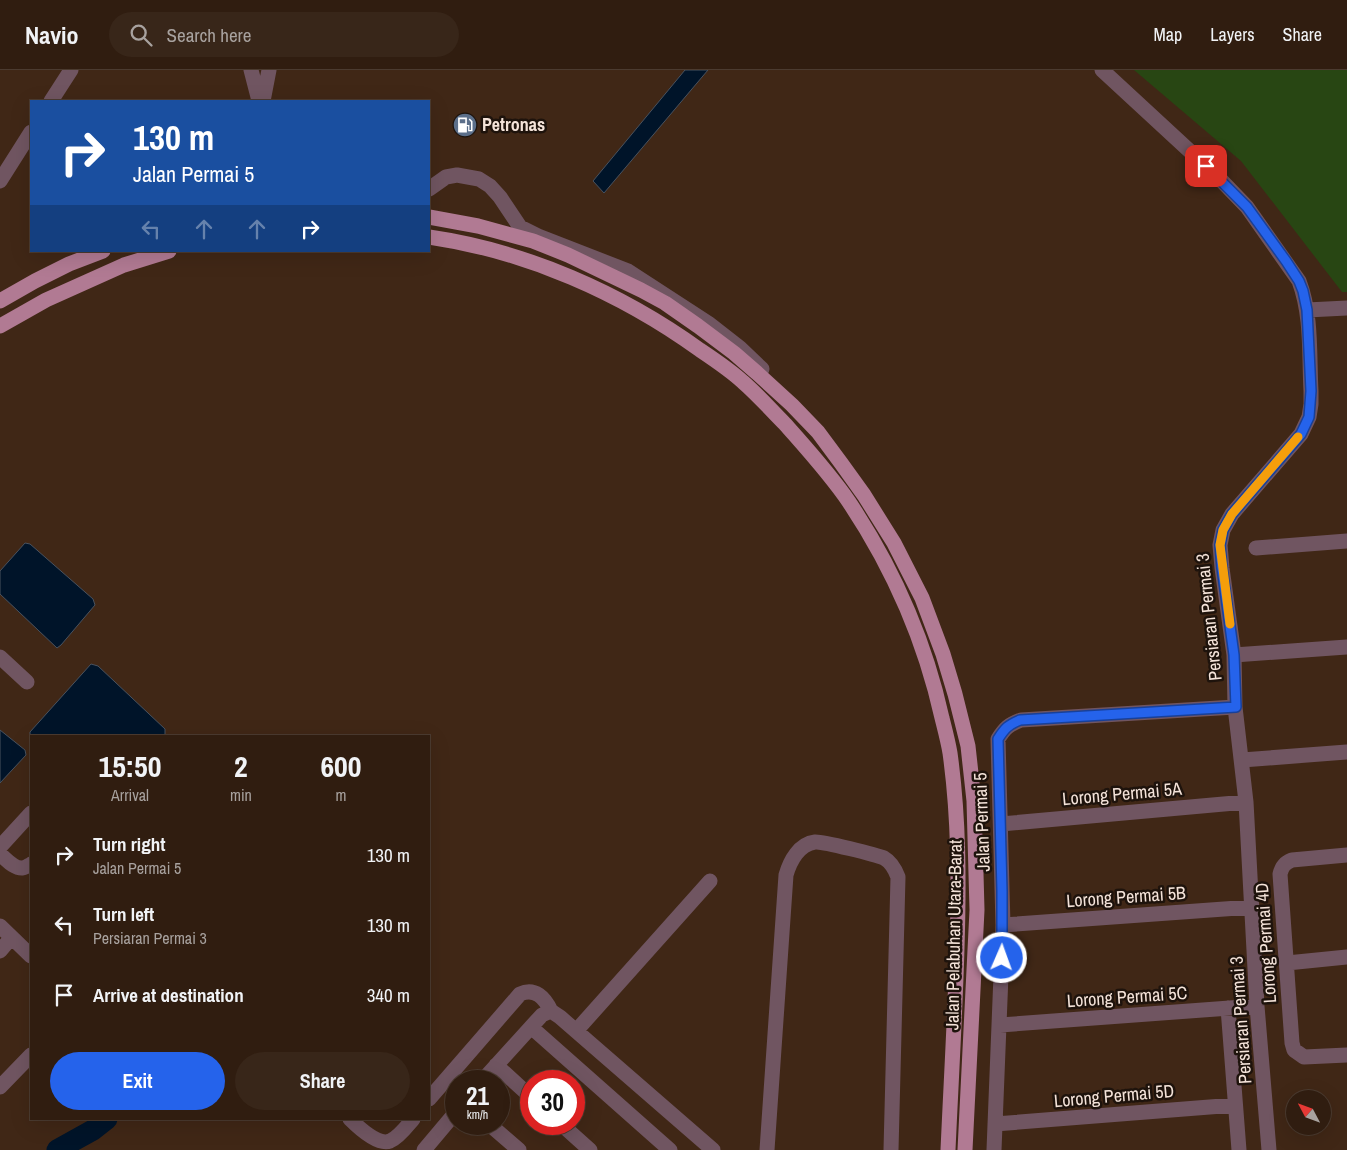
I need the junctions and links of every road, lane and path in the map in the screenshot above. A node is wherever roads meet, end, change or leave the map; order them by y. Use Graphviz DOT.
graph roads {
  1 [pos="71,70"];
  2 [pos="251,70"];
  3 [pos="269,70"];
  4 [pos="1102,70"];
  5 [pos="52,100"];
  6 [pos="259,100"];
  7 [pos="263,100"];
  8 [pos="30,134"];
  9 [pos="0,180"];
  10 [pos="430,188"];
  11 [pos="430,217"];
  12 [pos="430,237"];
  13 [pos="100,252"];
  14 [pos="166,252"];
  15 [pos="0,301"];
  16 [pos="1347,308"];
  17 [pos="1307,310"];
  18 [pos="0,326"];
  19 [pos="802,416"];
  20 [pos="1347,541"];
  21 [pos="1256,548"];
  22 [pos="1347,647"];
  23 [pos="1234,655"];
  24 [pos="0,657"];
  25 [pos="27,682"];
  26 [pos="1236,707"];
  27 [pos="1347,752"];
  28 [pos="1242,760"];
  29 [pos="1246,802"];
  30 [pos="30,814"];
  31 [pos="1001,824"];
  32 [pos="0,848"];
  33 [pos="0,854"];
  34 [pos="1347,855"];
  35 [pos="30,864"];
  36 [pos="710,880"];
  37 [pos="1252,906"];
  38 [pos="1003,925"];
  39 [pos="0,926"];
  40 [pos="11,938"];
  41 [pos="0,950"];
  42 [pos="30,955"];
  43 [pos="1347,957"];
  44 [pos="1287,963"];
  45 [pos="1257,1006"];
  46 [pos="1228,1008"];
  47 [pos="550,1011"];
  48 [pos="1000,1025"];
  49 [pos="531,1027"];
  50 [pos="576,1031"];
  51 [pos="30,1056"];
  52 [pos="1347,1056"];
  53 [pos="496,1065"];
  54 [pos="492,1070"];
  55 [pos="0,1086"];
  56 [pos="520,1087"];
  57 [pos="430,1098"];
  58 [pos="1235,1105"];
  59 [pos="950,1117"];
  60 [pos="351,1120"];
  61 [pos="412,1120"];
  62 [pos="995,1124"];
  63 [pos="445,1125"];
  64 [pos="573,1135"];
  65 [pos="503,1145"];
  66 [pos="770,1148"];
  67 [pos="424,1150"];
  68 [pos="519,1150"];
  69 [pos="590,1150"];
  70 [pos="670,1150"];
  71 [pos="713,1150"];
  72 [pos="891,1150"];
  73 [pos="944,1150"];
  74 [pos="948,1150"];
  75 [pos="965,1150"];
  76 [pos="994,1150"];
  77 [pos="1239,1150"];
  78 [pos="1269,1150"];
  1 -- 5 [label="street"];
  2 -- 6 [label="street"];
  3 -- 7 [label="street"];
  4 -- 17 [label="street, Persiaran Permai 3"];
  8 -- 9 [label="street"];
  10 -- 19 [label="street"];
  11 -- 19 [label="main road, Jalan Pelabuhan Utara-Barat"];
  12 -- 59 [label="main road, Jalan Pelabuhan Utara-Barat"];
  13 -- 15 [label="main road"];
  14 -- 18 [label="main road"];
  16 -- 17 [label="street"];
  17 -- 23 [label="street, Persiaran Permai 3"];
  19 -- 75 [label="main road, Jalan Pelabuhan Utara-Barat"];
  20 -- 21 [label="street"];
  22 -- 23 [label="street"];
  23 -- 26 [label="street, Persiaran Permai 3"];
  24 -- 25 [label="street"];
  26 -- 28 [label="street, Persiaran Permai 3"];
  26 -- 31 [label="street, Jalan Permai 5"];
  27 -- 28 [label="street"];
  28 -- 29 [label="street, Persiaran Permai 3"];
  29 -- 31 [label="street, Lorong Permai 5A"];
  29 -- 37 [label="street, Persiaran Permai 3"];
  30 -- 32 [label="street"];
  31 -- 38 [label="street, Jalan Permai 5"];
  33 -- 35 [label="street"];
  34 -- 44 [label="street, Lorong Permai 4D"];
  36 -- 50 [label="street"];
  37 -- 38 [label="street, Lorong Permai 5B"];
  37 -- 45 [label="street, Persiaran Permai 3"];
  38 -- 48 [label="street, Jalan Permai 5"];
  39 -- 40 [label="street"];
  40 -- 41 [label="street"];
  40 -- 42 [label="street"];
  43 -- 44 [label="street"];
  44 -- 52 [label="street, Lorong Permai 4D"];
  45 -- 46 [label="street, Lorong Permai 5C"];
  45 -- 78 [label="street, Persiaran Permai 3"];
  46 -- 48 [label="street, Lorong Permai 5C"];
  46 -- 58 [label="street"];
  47 -- 49 [label="street"];
  47 -- 50 [label="street"];
  47 -- 57 [label="street"];
  48 -- 62 [label="street, Jalan Permai 5"];
  49 -- 53 [label="street"];
  49 -- 70 [label="street"];
  50 -- 71 [label="street"];
  51 -- 55 [label="street"];
  53 -- 54 [label="street"];
  53 -- 56 [label="street"];
  58 -- 62 [label="street, Lorong Permai 5D"];
  58 -- 77 [label="street"];
  59 -- 73 [label="main road"];
  59 -- 74 [label="main road, Jalan Pelabuhan Utara-Barat"];
  60 -- 61 [label="street"];
  62 -- 76 [label="street, Jalan Permai 5"];
  63 -- 67 [label="street"];
  64 -- 69 [label="street"];
  65 -- 68 [label="street"];
  66 -- 72 [label="street"];
}
